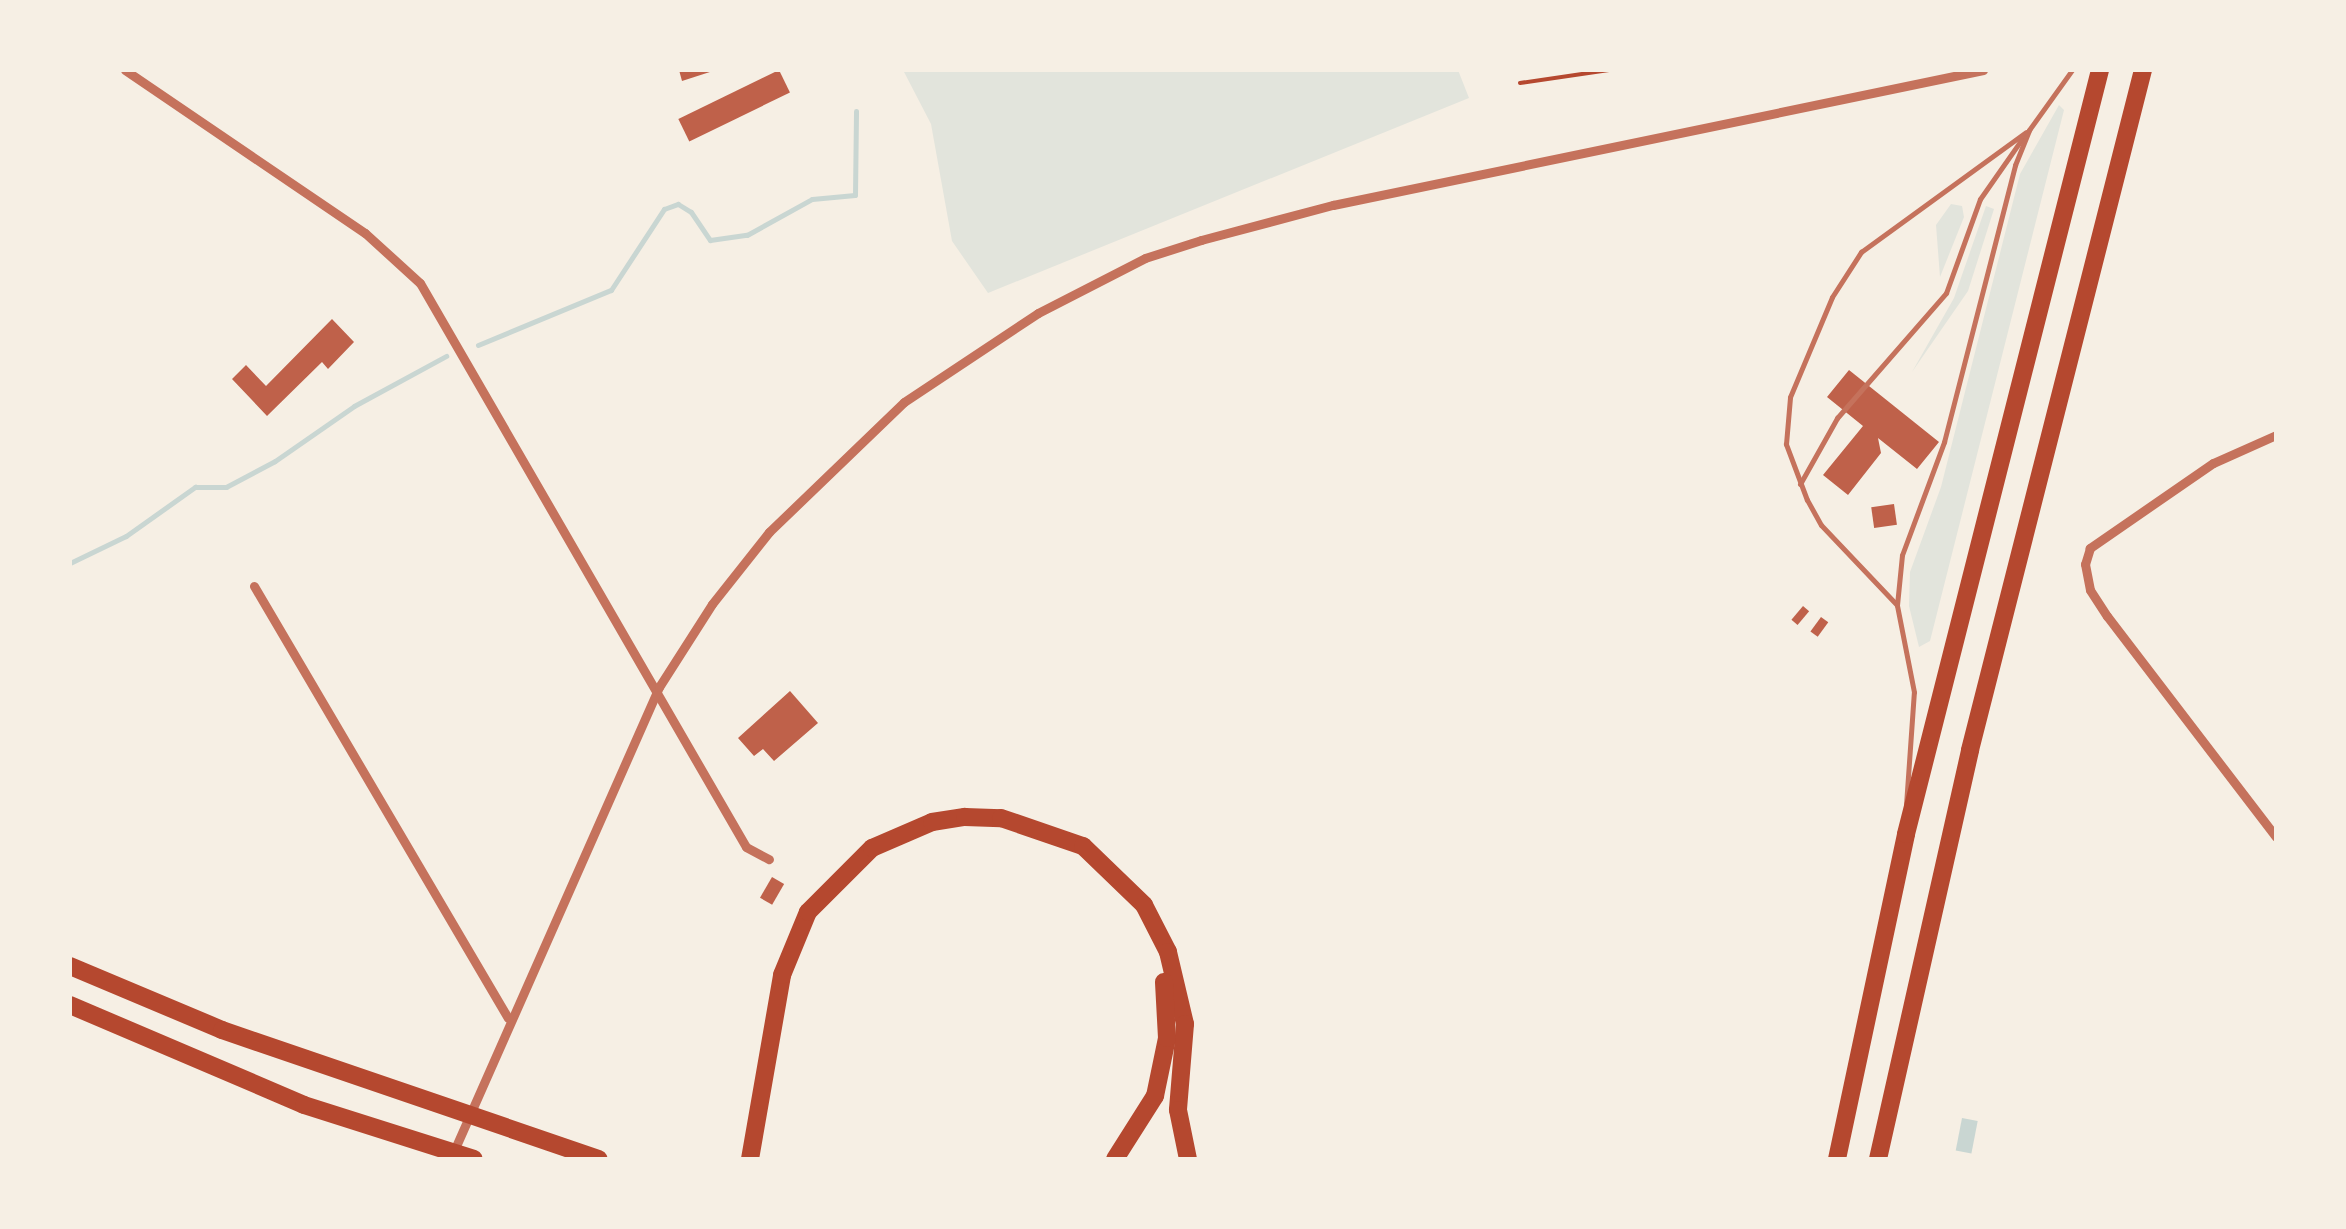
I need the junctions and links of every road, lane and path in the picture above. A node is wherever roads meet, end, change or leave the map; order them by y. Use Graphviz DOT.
graph roads {
  1 [pos="125,70"];
  2 [pos="1610,70"];
  3 [pos="1982,70"];
  4 [pos="2072,70"];
  5 [pos="2100,70"];
  6 [pos="2143,70"];
  7 [pos="1520,83"];
  8 [pos="2028,130"];
  9 [pos="2276,435"];
  10 [pos="1800,484"];
  11 [pos="254,586"];
  12 [pos="1897,605"];
  13 [pos="659,687"];
  14 [pos="1906,834"];
  15 [pos="2276,837"];
  16 [pos="769,859"];
  17 [pos="1157,932"];
  18 [pos="70,966"];
  19 [pos="70,1005"];
  20 [pos="508,1018"];
  21 [pos="430,1146"];
  22 [pos="453,1159"];
  23 [pos="474,1159"];
  24 [pos="599,1159"];
  25 [pos="750,1159"];
  26 [pos="1115,1159"];
  27 [pos="1188,1159"];
  28 [pos="1837,1159"];
  29 [pos="1878,1159"];
  1 -- 13 [label="street"];
  2 -- 7 [label="path"];
  3 -- 13 [label="street"];
  4 -- 8 [label="lane"];
  5 -- 14 [label="highway"];
  6 -- 29 [label="highway"];
  8 -- 10 [label="lane"];
  8 -- 10 [label="lane"];
  8 -- 12 [label="lane"];
  9 -- 15 [label="street"];
  10 -- 12 [label="lane"];
  11 -- 20 [label="street"];
  12 -- 14 [label="lane"];
  13 -- 16 [label="street"];
  13 -- 20 [label="street"];
  14 -- 28 [label="highway"];
  17 -- 25 [label="highway"];
  17 -- 26 [label="highway"];
  17 -- 27 [label="highway"];
  18 -- 24 [label="highway"];
  19 -- 21 [label="highway"];
  20 -- 22 [label="street"];
  21 -- 22 [label="highway"];
  21 -- 23 [label="highway"];
}
